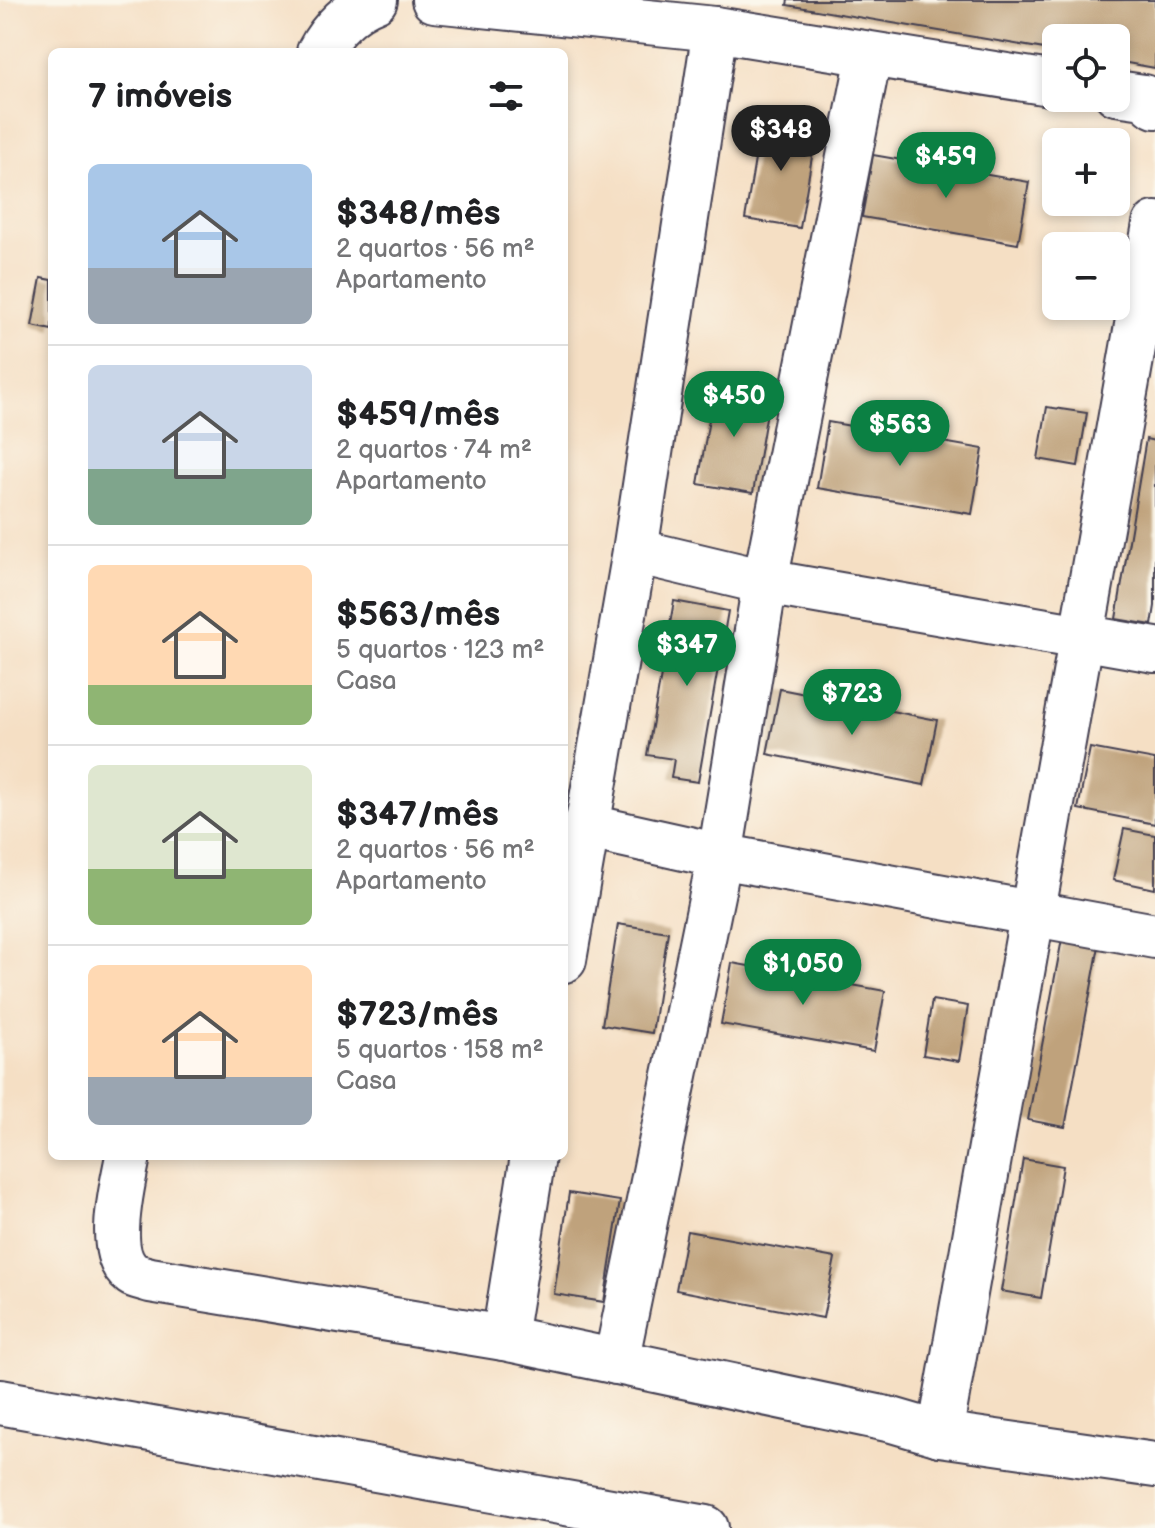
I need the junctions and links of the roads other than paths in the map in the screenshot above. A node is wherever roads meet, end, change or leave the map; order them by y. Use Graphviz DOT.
graph roads {
  1 [pos="375,0"];
  2 [pos="434,0"];
  3 [pos="715,29"];
  4 [pos="321,48"];
  5 [pos="869,56"];
  6 [pos="1042,82"];
  7 [pos="1130,95"];
  8 [pos="1155,106"];
  9 [pos="1155,224"];
  10 [pos="635,551"];
  11 [pos="765,582"];
  12 [pos="1082,636"];
  13 [pos="1155,650"];
  14 [pos="585,826"];
  15 [pos="720,856"];
  16 [pos="1032,912"];
  17 [pos="568,934"];
  18 [pos="1155,936"];
  19 [pos="127,1160"];
  20 [pos="532,1160"];
  21 [pos="504,1338"];
  22 [pos="616,1362"];
  23 [pos="0,1402"];
  24 [pos="940,1434"];
  25 [pos="1155,1465"];
  26 [pos="706,1528"];
  1 -- 4 [label="street"];
  2 -- 3 [label="street"];
  3 -- 5 [label="street"];
  3 -- 10 [label="street"];
  5 -- 6 [label="street"];
  5 -- 11 [label="street"];
  7 -- 8 [label="street"];
  9 -- 12 [label="street"];
  10 -- 11 [label="street"];
  10 -- 14 [label="street"];
  11 -- 12 [label="street"];
  11 -- 15 [label="street"];
  12 -- 13 [label="street"];
  12 -- 16 [label="street"];
  14 -- 15 [label="street"];
  14 -- 17 [label="street"];
  15 -- 16 [label="street"];
  15 -- 22 [label="street"];
  16 -- 18 [label="street"];
  16 -- 24 [label="street"];
  19 -- 21 [label="street"];
  20 -- 21 [label="street"];
  21 -- 22 [label="street"];
  22 -- 24 [label="street"];
  23 -- 26 [label="street"];
  24 -- 25 [label="street"];
}
